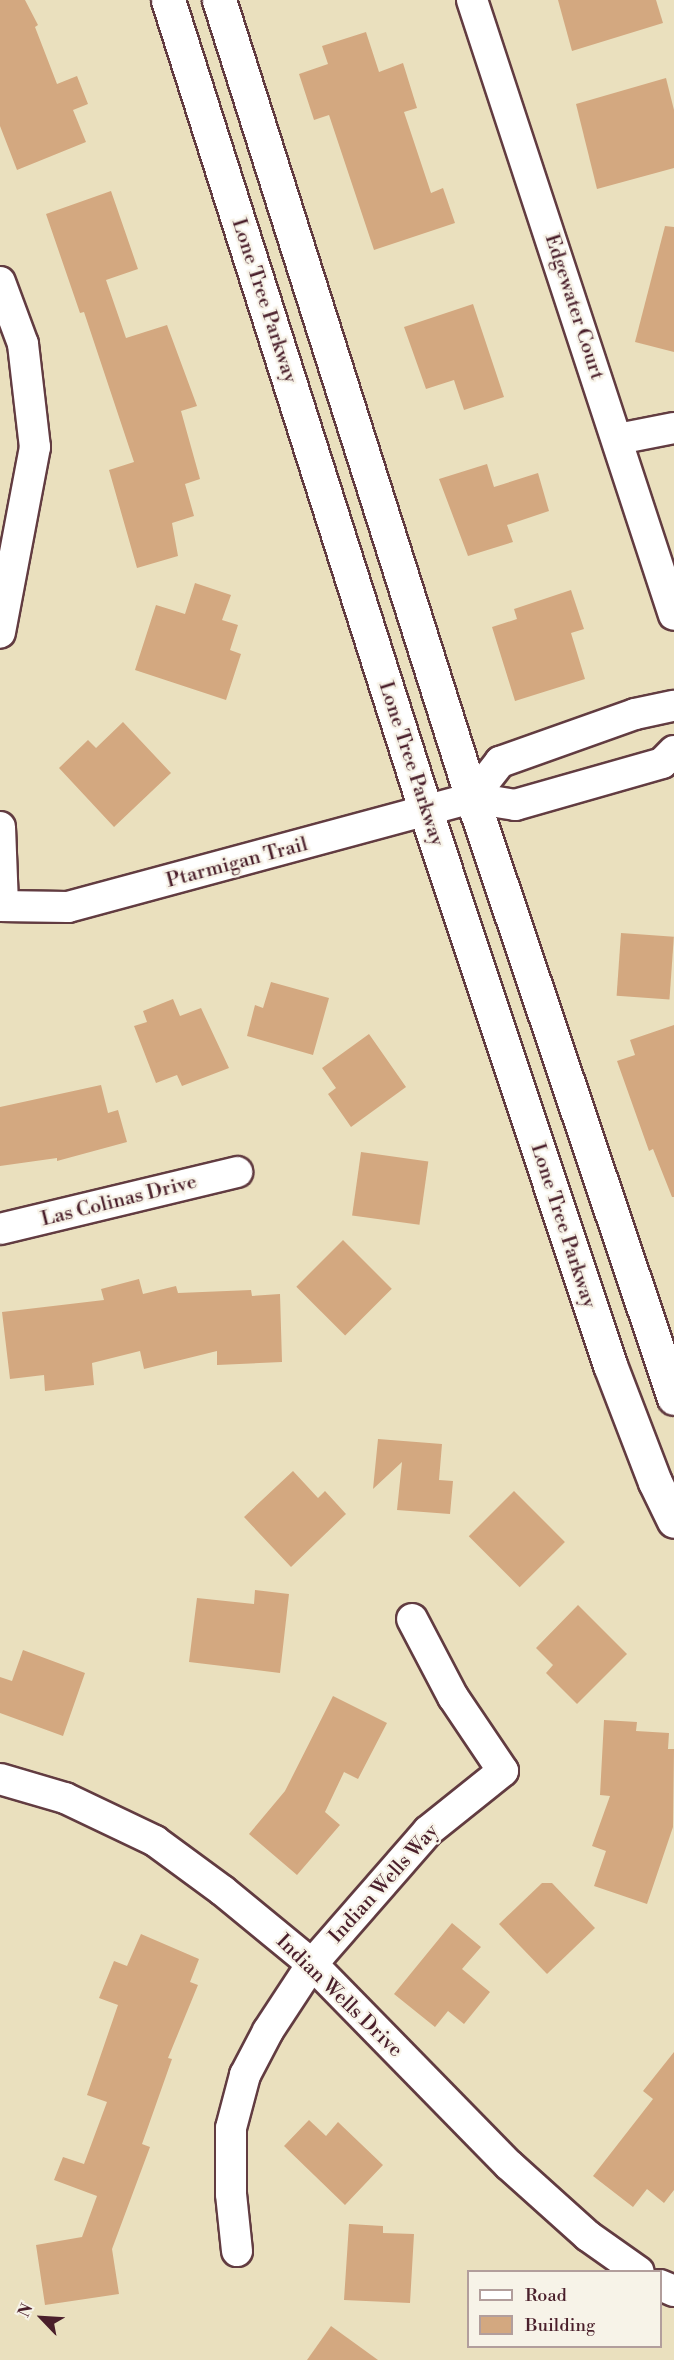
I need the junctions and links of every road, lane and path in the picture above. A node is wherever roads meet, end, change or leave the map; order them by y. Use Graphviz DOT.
graph roads {
  1 [pos="168,0"];
  2 [pos="219,0"];
  3 [pos="472,0"];
  4 [pos="0,282"];
  5 [pos="674,428"];
  6 [pos="618,440"];
  7 [pos="674,615"];
  8 [pos="0,633"];
  9 [pos="674,706"];
  10 [pos="674,751"];
  11 [pos="472,798"];
  12 [pos="426,812"];
  13 [pos="0,827"];
  14 [pos="2,906"];
  15 [pos="237,1172"];
  16 [pos="0,1229"];
  17 [pos="674,1398"];
  18 [pos="674,1521"];
  19 [pos="412,1619"];
  20 [pos="0,1779"];
  21 [pos="312,1964"];
  22 [pos="237,2251"];
  23 [pos="638,2270"];
  1 -- 12 [label="street, Lone Tree Parkway"];
  2 -- 11 [label="street"];
  3 -- 6 [label="street, Edgewater Court"];
  4 -- 8 [label="street"];
  5 -- 6 [label="street"];
  6 -- 7 [label="street, Edgewater Court"];
  9 -- 11 [label="street"];
  10 -- 11 [label="street"];
  11 -- 12 [label="street, Ptarmigan Trail"];
  11 -- 17 [label="street"];
  12 -- 14 [label="street, Ptarmigan Trail"];
  12 -- 18 [label="street, Lone Tree Parkway"];
  13 -- 14 [label="street"];
  15 -- 16 [label="street, Las Colinas Drive"];
  19 -- 21 [label="street, Indian Wells Way"];
  20 -- 21 [label="street, Indian Wells Drive"];
  21 -- 22 [label="street, Indian Wells Way"];
  21 -- 23 [label="street, Indian Wells Drive"];
}
